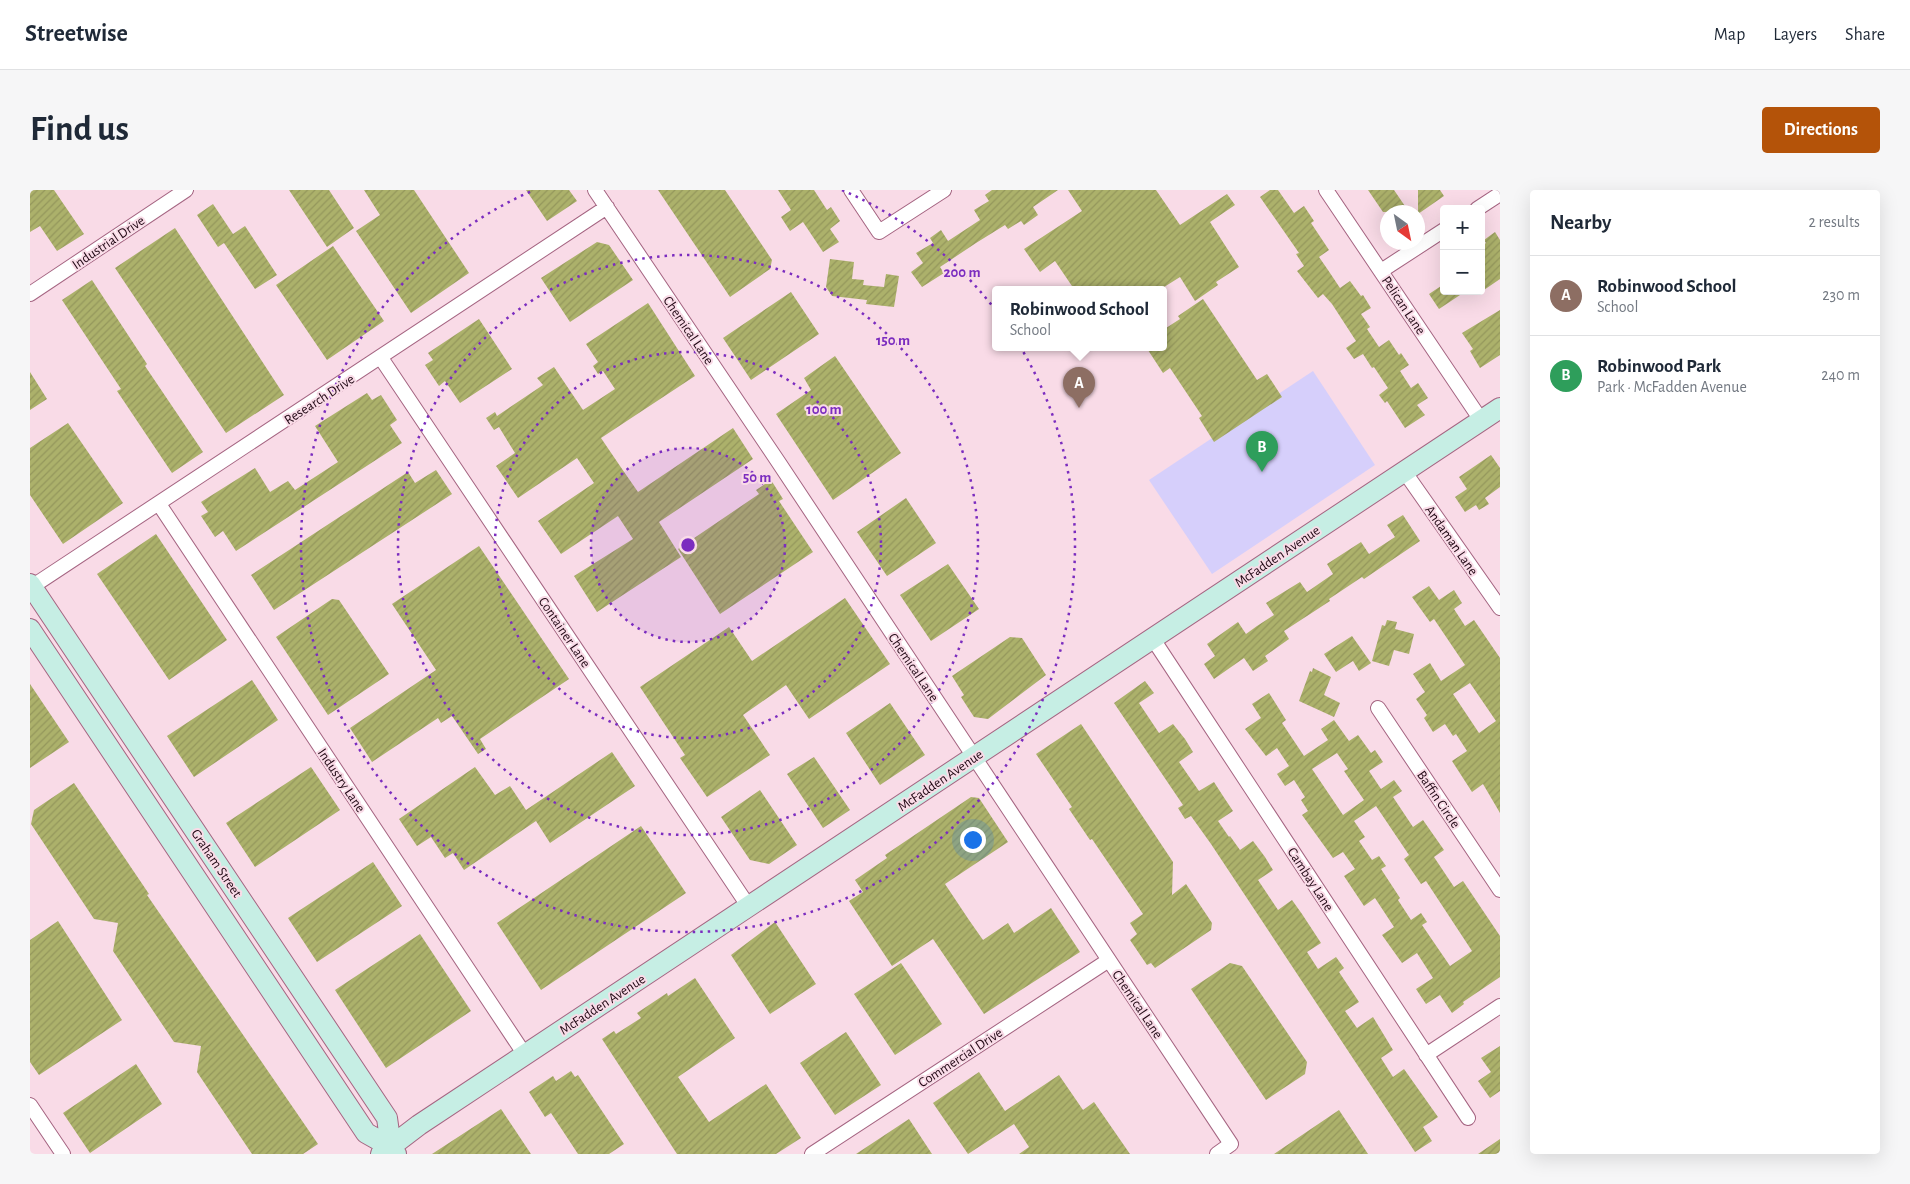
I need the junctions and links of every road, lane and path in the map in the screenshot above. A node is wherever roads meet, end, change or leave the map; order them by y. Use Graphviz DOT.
graph roads {
  1 [pos="186,190"];
  2 [pos="595,190"];
  3 [pos="851,190"];
  4 [pos="944,190"];
  5 [pos="1326,190"];
  6 [pos="1500,194"];
  7 [pos="1483,205"];
  8 [pos="607,207"];
  9 [pos="1440,233"];
  10 [pos="1381,271"];
  11 [pos="30,294"];
  12 [pos="381,358"];
  13 [pos="1500,408"];
  14 [pos="1481,420"];
  15 [pos="1404,471"];
  16 [pos="159,504"];
  17 [pos="31,586"];
  18 [pos="1500,608"];
  19 [pos="30,629"];
  20 [pos="1153,639"];
  21 [pos="1378,708"];
  22 [pos="974,757"];
  23 [pos="214,859"];
  24 [pos="193,874"];
  25 [pos="1500,890"];
  26 [pos="749,907"];
  27 [pos="1109,960"];
  28 [pos="1500,1006"];
  29 [pos="1426,1054"];
  30 [pos="525,1055"];
  31 [pos="30,1105"];
  32 [pos="1468,1118"];
  33 [pos="389,1152"];
  34 [pos="63,1154"];
  35 [pos="812,1154"];
  36 [pos="1217,1154"];
  1 -- 11 [label="street, Industrial Drive"];
  2 -- 8 [label="street, Chemical Lane"];
  3 -- 4 [label="street"];
  5 -- 10 [label="street, Pelican Lane"];
  6 -- 7 [label="street"];
  8 -- 12 [label="street, Research Drive"];
  8 -- 22 [label="street, Chemical Lane"];
  9 -- 10 [label="street"];
  10 -- 14 [label="street, Pelican Lane"];
  12 -- 16 [label="street, Research Drive"];
  12 -- 26 [label="street, Container Lane"];
  13 -- 14 [label="street, McFadden Avenue"];
  14 -- 15 [label="street, McFadden Avenue"];
  15 -- 18 [label="street, Andaman Lane"];
  15 -- 20 [label="street, McFadden Avenue"];
  16 -- 17 [label="street, Research Drive"];
  16 -- 30 [label="street, Industry Lane"];
  17 -- 23 [label="street, Graham Street"];
  19 -- 24 [label="street, Graham Street"];
  20 -- 22 [label="street, McFadden Avenue"];
  20 -- 29 [label="street, Cambay Lane"];
  21 -- 25 [label="street, Baffin Circle"];
  22 -- 26 [label="street, McFadden Avenue"];
  22 -- 27 [label="street, Chemical Lane"];
  23 -- 24 [label="street"];
  23 -- 33 [label="street, Graham Street"];
  24 -- 33 [label="street, Graham Street"];
  26 -- 30 [label="street, McFadden Avenue"];
  27 -- 35 [label="street, Commercial Drive"];
  27 -- 36 [label="street, Chemical Lane"];
  28 -- 29 [label="street"];
  29 -- 32 [label="street, Cambay Lane"];
  30 -- 33 [label="street, McFadden Avenue"];
  31 -- 34 [label="street"];
}
